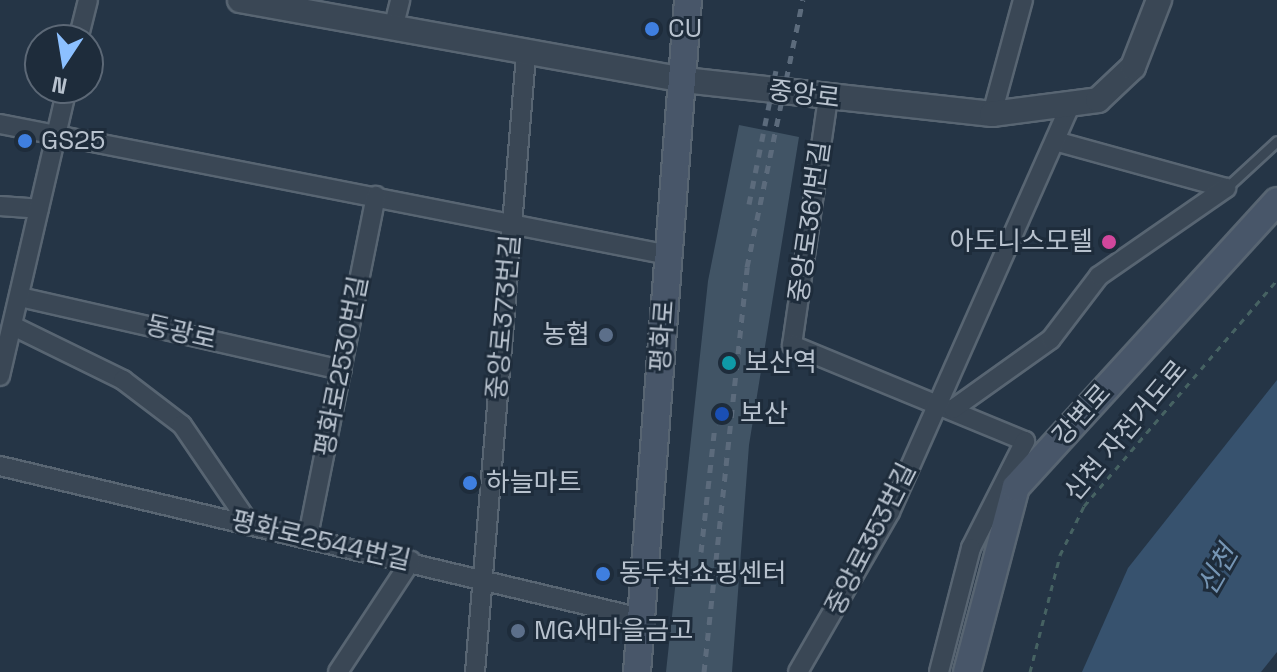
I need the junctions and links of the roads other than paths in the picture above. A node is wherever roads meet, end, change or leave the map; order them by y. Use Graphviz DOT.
graph roads {
  1 [pos="88,0"];
  2 [pos="240,0"];
  3 [pos="400,0"];
  4 [pos="688,0"];
  5 [pos="1023,0"];
  6 [pos="1159,0"];
  7 [pos="82,24"];
  8 [pos="393,29"];
  9 [pos="526,55"];
  10 [pos="684,80"];
  11 [pos="828,98"];
  12 [pos="63,104"];
  13 [pos="1069,108"];
  14 [pos="992,114"];
  15 [pos="0,124"];
  16 [pos="55,136"];
  17 [pos="1055,141"];
  18 [pos="1277,141"];
  19 [pos="1226,188"];
  20 [pos="376,196"];
  21 [pos="1277,201"];
  22 [pos="0,206"];
  23 [pos="39,209"];
  24 [pos="512,221"];
  25 [pos="669,255"];
  26 [pos="20,297"];
  27 [pos="13,326"];
  28 [pos="342,370"];
  29 [pos="0,376"];
  30 [pos="945,406"];
  31 [pos="0,466"];
  32 [pos="251,526"];
  33 [pos="308,536"];
  34 [pos="411,561"];
  35 [pos="483,579"];
  36 [pos="641,618"];
  37 [pos="338,672"];
  38 [pos="475,672"];
  39 [pos="637,672"];
  40 [pos="798,672"];
  41 [pos="939,672"];
  42 [pos="967,672"];
  1 -- 7 [label="street"];
  2 -- 8 [label="street, 중앙로"];
  3 -- 8 [label="street"];
  4 -- 10 [label="main road, 평화로"];
  5 -- 14 [label="street"];
  6 -- 13 [label="street, 중앙로"];
  8 -- 9 [label="street, 중앙로"];
  9 -- 10 [label="street, 중앙로"];
  9 -- 24 [label="street, 중앙로373번길"];
  10 -- 11 [label="street, 중앙로"];
  10 -- 25 [label="main road, 평화로"];
  11 -- 14 [label="street, 중앙로"];
  11 -- 30 [label="street, 중앙로361번길"];
  12 -- 16 [label="street"];
  13 -- 14 [label="street, 중앙로"];
  13 -- 17 [label="street, 중앙로353번길"];
  15 -- 16 [label="street"];
  16 -- 20 [label="street"];
  16 -- 23 [label="street"];
  17 -- 19 [label="street"];
  17 -- 30 [label="street, 중앙로353번길"];
  18 -- 19 [label="lane"];
  19 -- 30 [label="street"];
  20 -- 24 [label="street"];
  20 -- 28 [label="street, 평화로2530번길"];
  21 -- 42 [label="main road, 강변로"];
  22 -- 23 [label="street"];
  23 -- 26 [label="street"];
  24 -- 25 [label="street"];
  24 -- 35 [label="street, 중앙로373번길"];
  25 -- 36 [label="main road, 평화로"];
  26 -- 27 [label="street"];
  26 -- 28 [label="street, 동광로"];
  27 -- 29 [label="street"];
  27 -- 32 [label="street"];
  28 -- 33 [label="street, 평화로2530번길"];
  30 -- 40 [label="street, 중앙로353번길"];
  30 -- 41 [label="street"];
  31 -- 32 [label="street, 평화로2544번길"];
  32 -- 33 [label="street, 평화로2544번길"];
  33 -- 34 [label="street, 평화로2544번길"];
  34 -- 35 [label="street, 평화로2544번길"];
  34 -- 37 [label="street"];
  35 -- 36 [label="street, 평화로2544번길"];
  35 -- 38 [label="street, 중앙로373번길"];
  36 -- 39 [label="main road, 평화로"];
}
